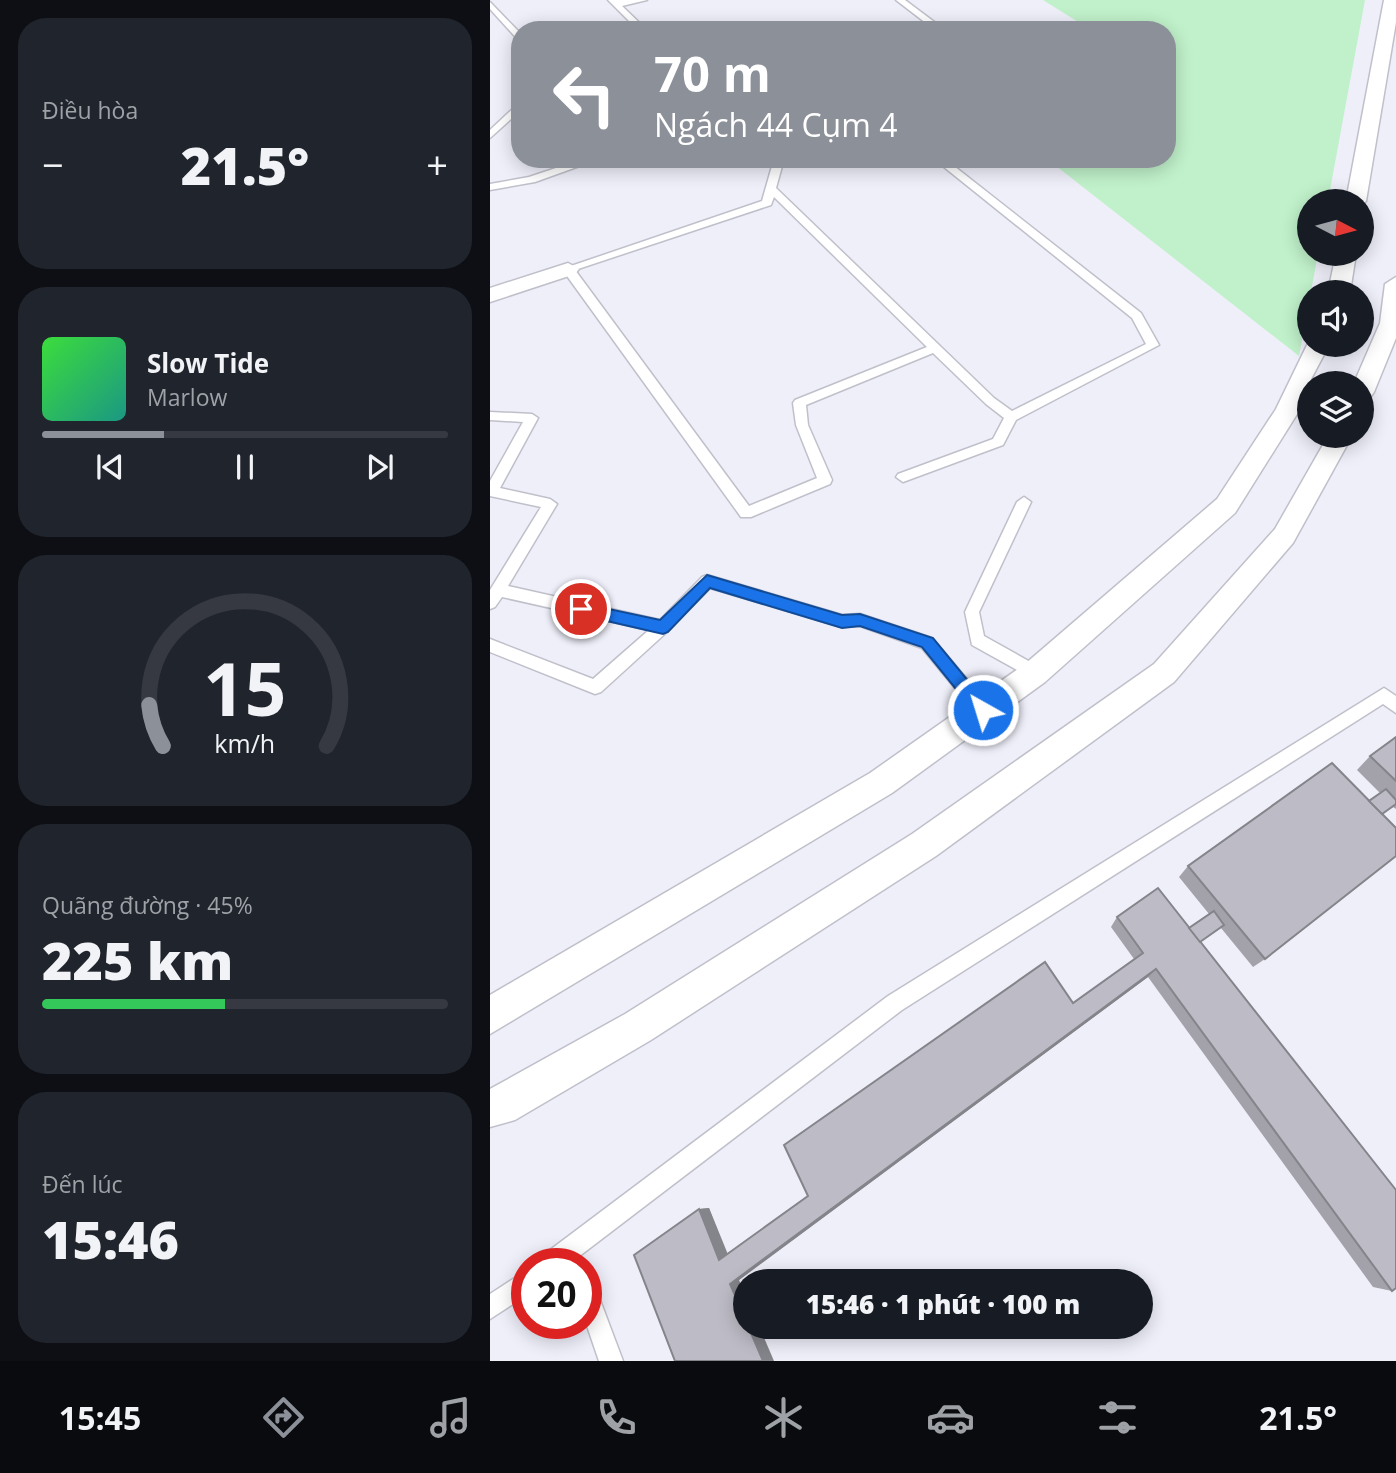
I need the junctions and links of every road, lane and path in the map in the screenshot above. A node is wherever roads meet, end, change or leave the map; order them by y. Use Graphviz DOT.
graph roads {
  1 [pos="643,0"];
  2 [pos="900,0"];
  3 [pos="614,2"];
  4 [pos="490,4"];
  5 [pos="1392,9"];
  6 [pos="634,21"];
  7 [pos="929,21"];
  8 [pos="511,28"];
  9 [pos="511,114"];
  10 [pos="490,135"];
  11 [pos="567,168"];
  12 [pos="777,168"];
  13 [pos="950,168"];
  14 [pos="490,187"];
  15 [pos="771,189"];
  16 [pos="1358,189"];
  17 [pos="568,269"];
  18 [pos="1396,284"];
  19 [pos="490,295"];
  20 [pos="935,348"];
  21 [pos="1312,357"];
  22 [pos="1371,371"];
  23 [pos="490,416"];
  24 [pos="1011,417"];
  25 [pos="1334,448"];
  26 [pos="903,477"];
  27 [pos="1024,502"];
  28 [pos="495,596"];
  29 [pos="663,627"];
  30 [pos="490,645"];
  31 [pos="1035,673"];
  32 [pos="1396,706"];
  33 [pos="983,710"];
  34 [pos="490,1016"];
  35 [pos="490,1108"];
  36 [pos="583,1248"];
  37 [pos="511,1293"];
  38 [pos="490,1308"];
  39 [pos="602,1336"];
  40 [pos="611,1361"];
  1 -- 3 [label="lane"];
  2 -- 7 [label="lane"];
  3 -- 6 [label="lane"];
  4 -- 8 [label="lane"];
  5 -- 16 [label="street"];
  9 -- 10 [label="lane"];
  11 -- 14 [label="lane"];
  12 -- 15 [label="lane"];
  13 -- 24 [label="lane"];
  15 -- 17 [label="lane"];
  15 -- 20 [label="lane"];
  17 -- 19 [label="street"];
  17 -- 20 [label="lane"];
  18 -- 22 [label="street"];
  20 -- 24 [label="lane"];
  21 -- 31 [label="street"];
  23 -- 28 [label="lane"];
  24 -- 26 [label="lane"];
  25 -- 35 [label="street"];
  27 -- 31 [label="lane"];
  28 -- 29 [label="lane"];
  29 -- 30 [label="lane"];
  29 -- 33 [label="lane"];
  31 -- 33 [label="street"];
  32 -- 36 [label="lane"];
  33 -- 34 [label="street"];
  37 -- 38 [label="lane"];
  39 -- 40 [label="lane"];
}
